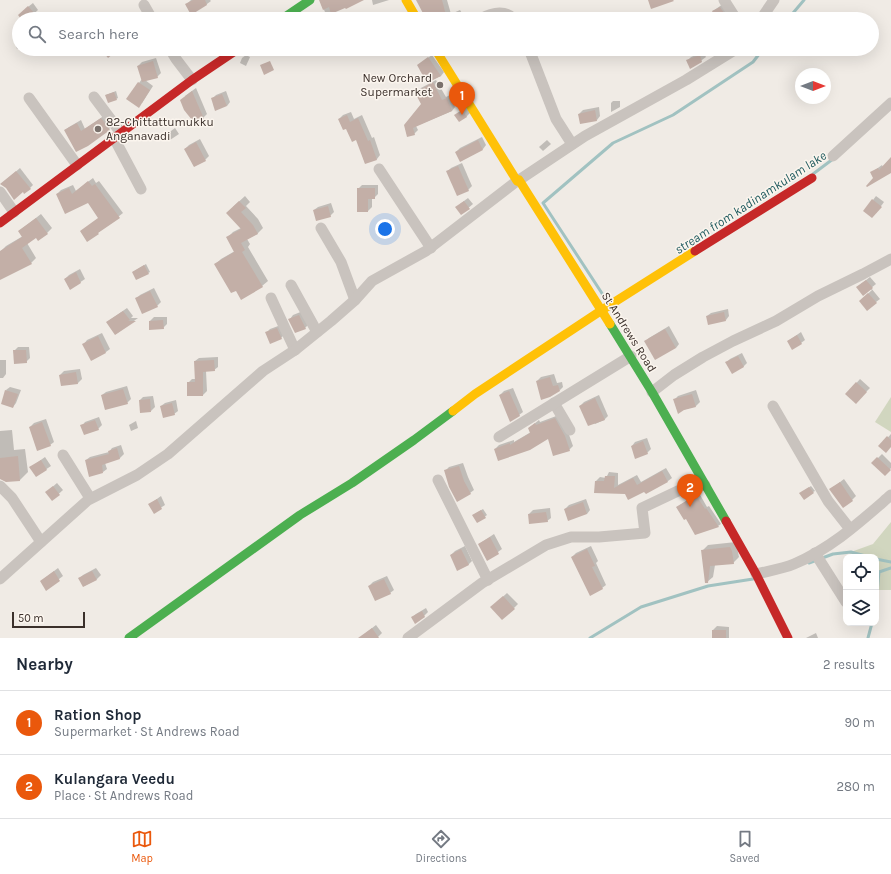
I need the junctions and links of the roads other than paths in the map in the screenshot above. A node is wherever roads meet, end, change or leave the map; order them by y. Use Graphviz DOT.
graph roads {
  1 [pos="310,0"];
  2 [pos="406,0"];
  3 [pos="724,0"];
  4 [pos="774,0"];
  5 [pos="144,5"];
  6 [pos="148,12"];
  7 [pos="292,12"];
  8 [pos="413,12"];
  9 [pos="732,12"];
  10 [pos="766,12"];
  11 [pos="174,56"];
  12 [pos="228,56"];
  13 [pos="439,56"];
  14 [pos="532,56"];
  15 [pos="725,56"];
  16 [pos="192,80"];
  17 [pos="94,97"];
  18 [pos="29,98"];
  19 [pos="891,104"];
  20 [pos="117,136"];
  21 [pos="572,144"];
  22 [pos="833,156"];
  23 [pos="78,165"];
  24 [pos="379,170"];
  25 [pos="812,178"];
  26 [pos="518,181"];
  27 [pos="141,189"];
  28 [pos="0,192"];
  29 [pos="14,212"];
  30 [pos="0,223"];
  31 [pos="321,228"];
  32 [pos="431,248"];
  33 [pos="891,258"];
  34 [pos="291,285"];
  35 [pos="271,298"];
  36 [pos="355,300"];
  37 [pos="602,310"];
  38 [pos="317,332"];
  39 [pos="295,350"];
  40 [pos="630,356"];
  41 [pos="652,392"];
  42 [pos="554,404"];
  43 [pos="773,406"];
  44 [pos="570,430"];
  45 [pos="499,437"];
  46 [pos="63,455"];
  47 [pos="438,480"];
  48 [pos="705,485"];
  49 [pos="0,486"];
  50 [pos="891,495"];
  51 [pos="90,498"];
  52 [pos="850,529"];
  53 [pos="41,542"];
  54 [pos="815,553"];
  55 [pos="756,574"];
  56 [pos="0,579"];
  57 [pos="488,580"];
  58 [pos="843,597"];
  59 [pos="129,638"];
  60 [pos="408,638"];
  61 [pos="788,638"];
  1 -- 7 [label="main road"];
  2 -- 8 [label="main road"];
  3 -- 9 [label="street"];
  4 -- 10 [label="street"];
  5 -- 6 [label="street"];
  11 -- 16 [label="street"];
  12 -- 16 [label="main road"];
  13 -- 26 [label="main road, St Andrews Road"];
  14 -- 21 [label="street"];
  15 -- 21 [label="street"];
  16 -- 20 [label="main road"];
  17 -- 20 [label="street"];
  18 -- 23 [label="street"];
  19 -- 22 [label="street"];
  20 -- 23 [label="main road"];
  20 -- 27 [label="street"];
  21 -- 26 [label="street"];
  23 -- 29 [label="main road"];
  24 -- 32 [label="street"];
  25 -- 37 [label="main road"];
  26 -- 32 [label="street"];
  26 -- 37 [label="main road, St Andrews Road"];
  28 -- 29 [label="street"];
  29 -- 30 [label="main road"];
  31 -- 36 [label="street"];
  32 -- 36 [label="street"];
  33 -- 41 [label="street"];
  34 -- 38 [label="street"];
  35 -- 39 [label="street"];
  36 -- 38 [label="street"];
  37 -- 40 [label="main road, St Andrews Road"];
  37 -- 59 [label="main road"];
  38 -- 39 [label="street"];
  39 -- 51 [label="street"];
  40 -- 41 [label="main road, St Andrews Road"];
  40 -- 42 [label="street"];
  41 -- 48 [label="main road, St Andrews Road"];
  42 -- 44 [label="street"];
  42 -- 45 [label="street"];
  43 -- 52 [label="street"];
  46 -- 51 [label="street"];
  47 -- 57 [label="street"];
  48 -- 55 [label="main road, St Andrews Road"];
  48 -- 57 [label="street"];
  49 -- 53 [label="street"];
  50 -- 52 [label="street"];
  51 -- 53 [label="street"];
  52 -- 54 [label="street"];
  53 -- 56 [label="street"];
  54 -- 55 [label="street"];
  54 -- 58 [label="street"];
  55 -- 61 [label="main road, St Andrews Road"];
  57 -- 60 [label="street"];
}
